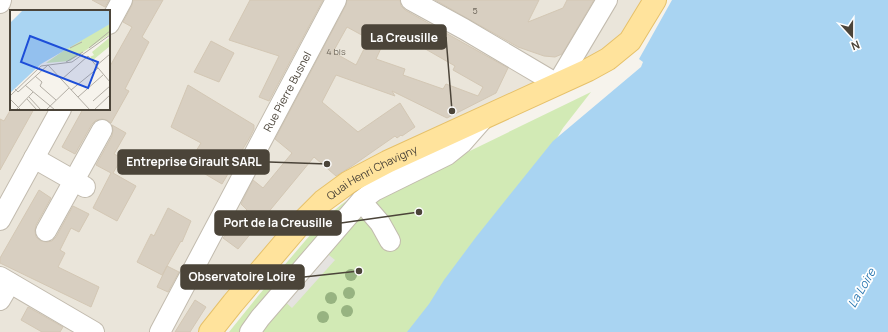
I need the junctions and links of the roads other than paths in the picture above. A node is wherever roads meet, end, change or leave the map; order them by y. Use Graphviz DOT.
graph roads {
  1 [pos="1,0"];
  2 [pos="122,0"];
  3 [pos="336,0"];
  4 [pos="411,0"];
  5 [pos="607,0"];
  6 [pos="655,0"];
  7 [pos="0,3"];
  8 [pos="110,22"];
  9 [pos="557,84"];
  10 [pos="60,110"];
  11 [pos="484,118"];
  12 [pos="102,130"];
  13 [pos="34,158"];
  14 [pos="80,184"];
  15 [pos="361,201"];
  16 [pos="0,220"];
  17 [pos="46,231"];
  18 [pos="390,240"];
  19 [pos="5,280"];
  20 [pos="0,300"];
  21 [pos="94,332"];
  22 [pos="160,332"];
  23 [pos="210,332"];
  24 [pos="250,332"];
  1 -- 7 [label="street"];
  2 -- 8 [label="street"];
  3 -- 22 [label="street, Rue Pierre Busnel"];
  4 -- 9 [label="street"];
  5 -- 9 [label="street"];
  6 -- 9 [label="main road, Quai Henri Chavigny"];
  9 -- 11 [label="main road, Quai Henri Chavigny"];
  10 -- 13 [label="street"];
  11 -- 15 [label="street"];
  11 -- 23 [label="main road, Quai Henri Chavigny"];
  12 -- 14 [label="street"];
  13 -- 14 [label="street"];
  13 -- 16 [label="street"];
  14 -- 17 [label="street"];
  15 -- 18 [label="street"];
  15 -- 24 [label="street"];
  19 -- 20 [label="street"];
  19 -- 21 [label="street"];
}
